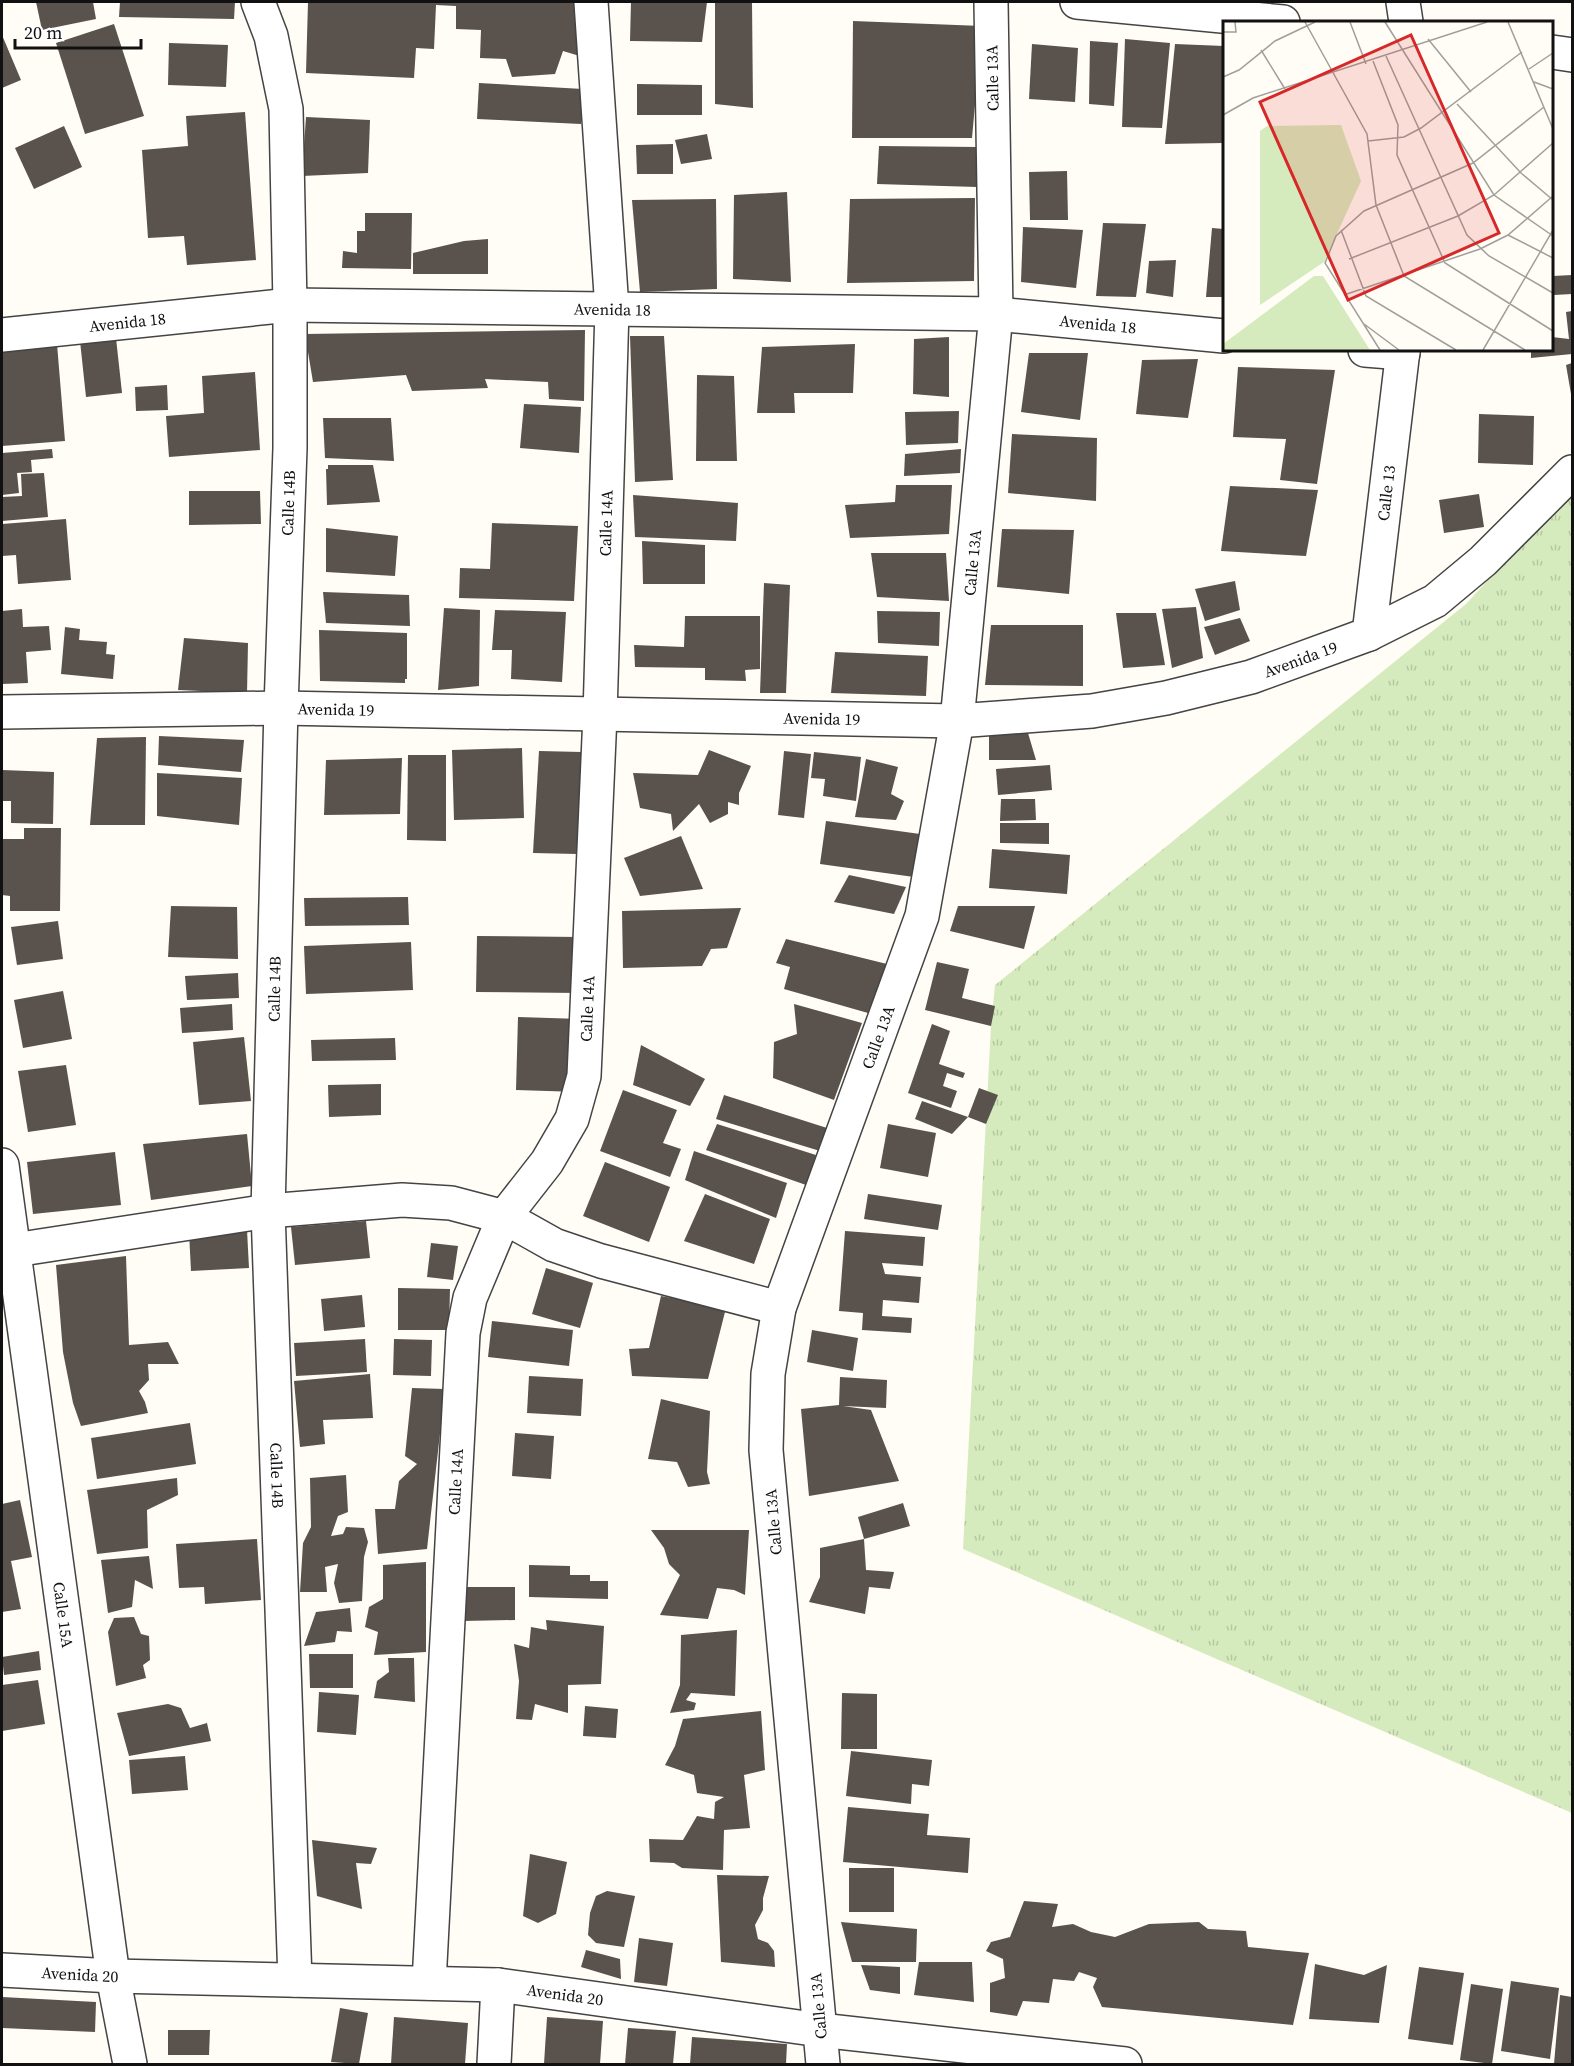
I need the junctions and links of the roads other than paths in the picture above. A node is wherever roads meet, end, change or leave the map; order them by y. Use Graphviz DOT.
graph roads {
  1 [pos="258,2"];
  2 [pos="591,2"];
  3 [pos="991,2"];
  4 [pos="1077,2"];
  5 [pos="1403,2"];
  6 [pos="1273,21"];
  7 [pos="1406,21"];
  8 [pos="1553,52"];
  9 [pos="1572,55"];
  10 [pos="290,305"];
  11 [pos="612,309"];
  12 [pos="996,315"];
  13 [pos="2,335"];
  14 [pos="1223,336"];
  15 [pos="1403,351"];
  16 [pos="1572,472"];
  17 [pos="1369,634"];
  18 [pos="281,708"];
  19 [pos="2,712"];
  20 [pos="600,715"];
  21 [pos="957,721"];
  22 [pos="2,1165"];
  23 [pos="268,1211"];
  24 [pos="504,1217"];
  25 [pos="7,1251"];
  26 [pos="779,1308"];
  27 [pos="2,1970"];
  28 [pos="113,1976"];
  29 [pos="295,1980"];
  30 [pos="429,1983"];
  31 [pos="498,1984"];
  32 [pos="820,2030"];
  33 [pos="130,2064"];
  34 [pos="494,2064"];
  35 [pos="823,2064"];
  36 [pos="1125,2064"];
  1 -- 10 [label="street, Calle 14B"];
  2 -- 11 [label="street, Calle 14A"];
  3 -- 12 [label="street, Calle 13A"];
  4 -- 6 [label="street"];
  5 -- 7 [label="street"];
  8 -- 9 [label="street"];
  10 -- 11 [label="street, Avenida 18"];
  10 -- 13 [label="street, Avenida 18"];
  10 -- 18 [label="street, Calle 14B"];
  11 -- 12 [label="street, Avenida 18"];
  11 -- 20 [label="street, Calle 14A"];
  12 -- 14 [label="street, Avenida 18"];
  12 -- 21 [label="street, Calle 13A"];
  15 -- 17 [label="street, Calle 13"];
  16 -- 17 [label="street, Avenida 19"];
  17 -- 21 [label="street, Avenida 19"];
  18 -- 19 [label="street, Avenida 19"];
  18 -- 20 [label="street, Avenida 19"];
  18 -- 23 [label="street, Calle 14B"];
  20 -- 21 [label="street, Avenida 19"];
  20 -- 24 [label="street, Calle 14A"];
  21 -- 26 [label="street, Calle 13A"];
  22 -- 25 [label="street, Calle 15A"];
  23 -- 24 [label="street"];
  23 -- 25 [label="street"];
  23 -- 29 [label="street, Calle 14B"];
  24 -- 26 [label="street"];
  24 -- 30 [label="street, Calle 14A"];
  25 -- 28 [label="street, Calle 15A"];
  26 -- 32 [label="street, Calle 13A"];
  27 -- 28 [label="street, Avenida 20"];
  28 -- 29 [label="street, Avenida 20"];
  28 -- 33 [label="street, Calle 15A"];
  29 -- 30 [label="street, Avenida 20"];
  30 -- 31 [label="street, Avenida 20"];
  31 -- 32 [label="street, Avenida 20"];
  31 -- 34 [label="street"];
  32 -- 35 [label="street, Calle 13A"];
  32 -- 36 [label="street, Avenida 20"];
}
